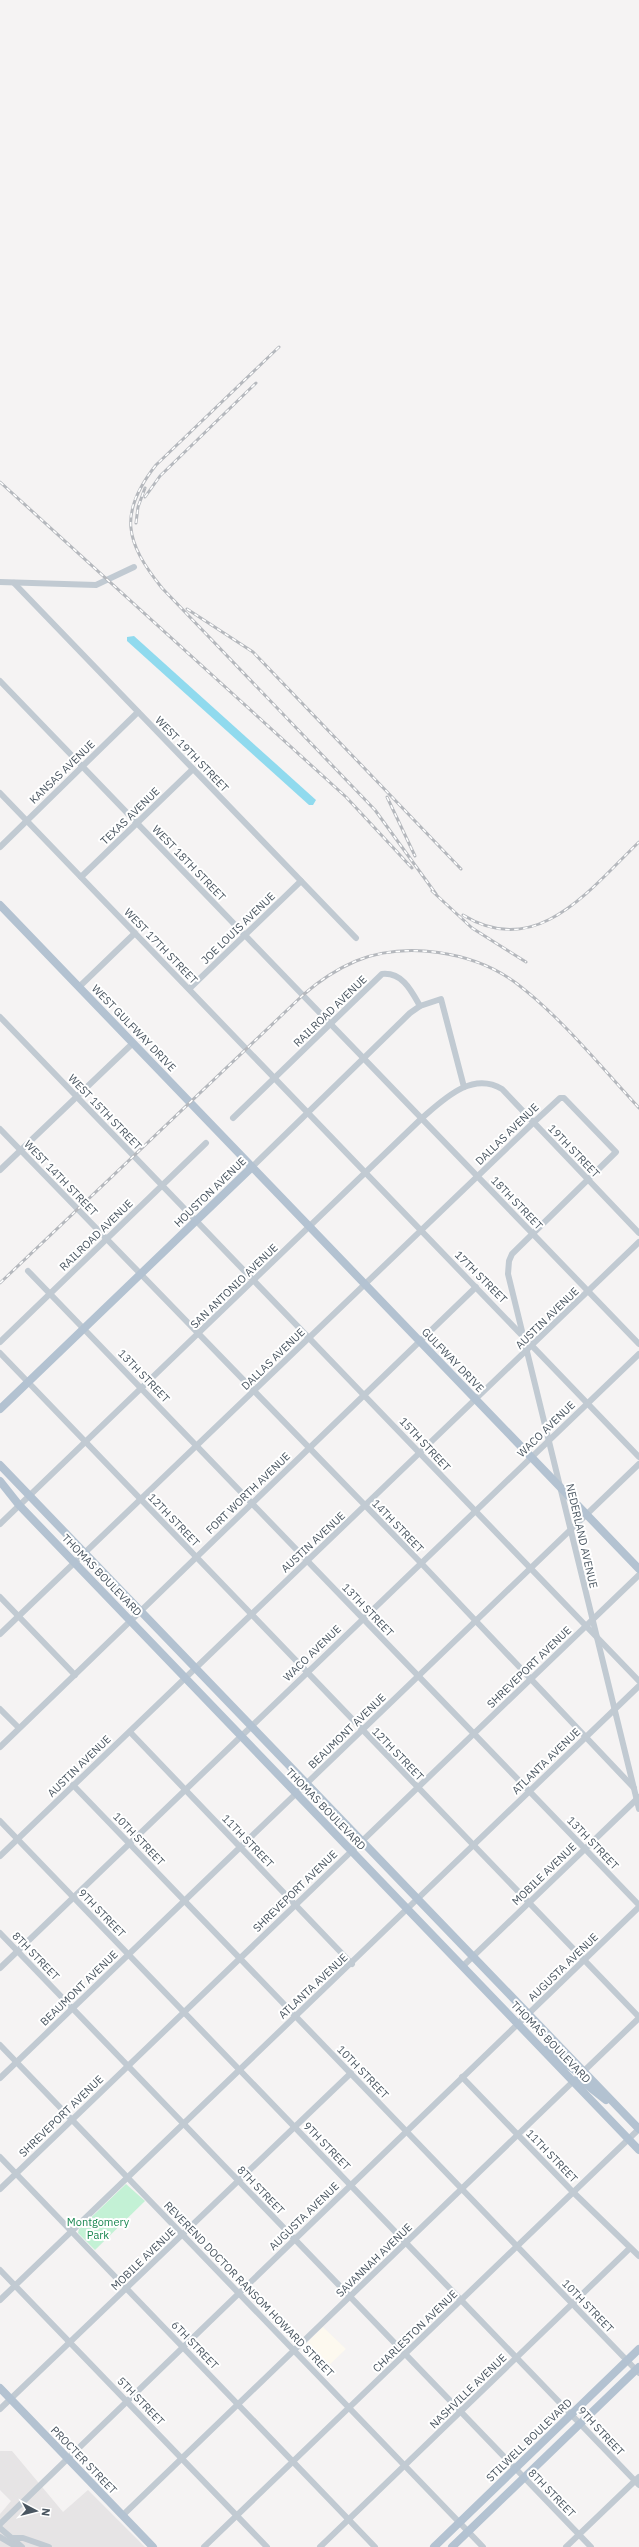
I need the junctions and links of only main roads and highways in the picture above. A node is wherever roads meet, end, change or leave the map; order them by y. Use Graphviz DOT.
graph roads {
  1 [pos="0,905"];
  2 [pos="252,1167"];
  3 [pos="0,1409"];
  4 [pos="0,1465"];
  5 [pos="0,1481"];
  6 [pos="639,1569"];
  7 [pos="540,2046"];
  8 [pos="584,2071"];
  9 [pos="574,2081"];
  10 [pos="617,2106"];
  11 [pos="639,2129"];
  12 [pos="639,2150"];
  13 [pos="639,2349"];
  14 [pos="638,2370"];
  15 [pos="0,2388"];
  16 [pos="153,2547"];
  17 [pos="434,2547"];
  18 [pos="452,2547"];
  1 -- 2 [label="main road, WEST GULFWAY DRIVE"];
  2 -- 3 [label="main road, HOUSTON AVENUE"];
  2 -- 6 [label="main road, GULFWAY DRIVE"];
  4 -- 8 [label="main road, THOMAS BOULEVARD"];
  5 -- 7 [label="main road, THOMAS BOULEVARD"];
  7 -- 8 [label="main road"];
  7 -- 9 [label="main road, THOMAS BOULEVARD"];
  8 -- 10 [label="main road, THOMAS BOULEVARD"];
  9 -- 10 [label="main road"];
  9 -- 12 [label="main road, THOMAS BOULEVARD"];
  10 -- 11 [label="main road, THOMAS BOULEVARD"];
  13 -- 17 [label="main road, STILWELL BOULEVARD"];
  14 -- 18 [label="main road"];
  15 -- 16 [label="main road, PROCTER STREET"];
}
